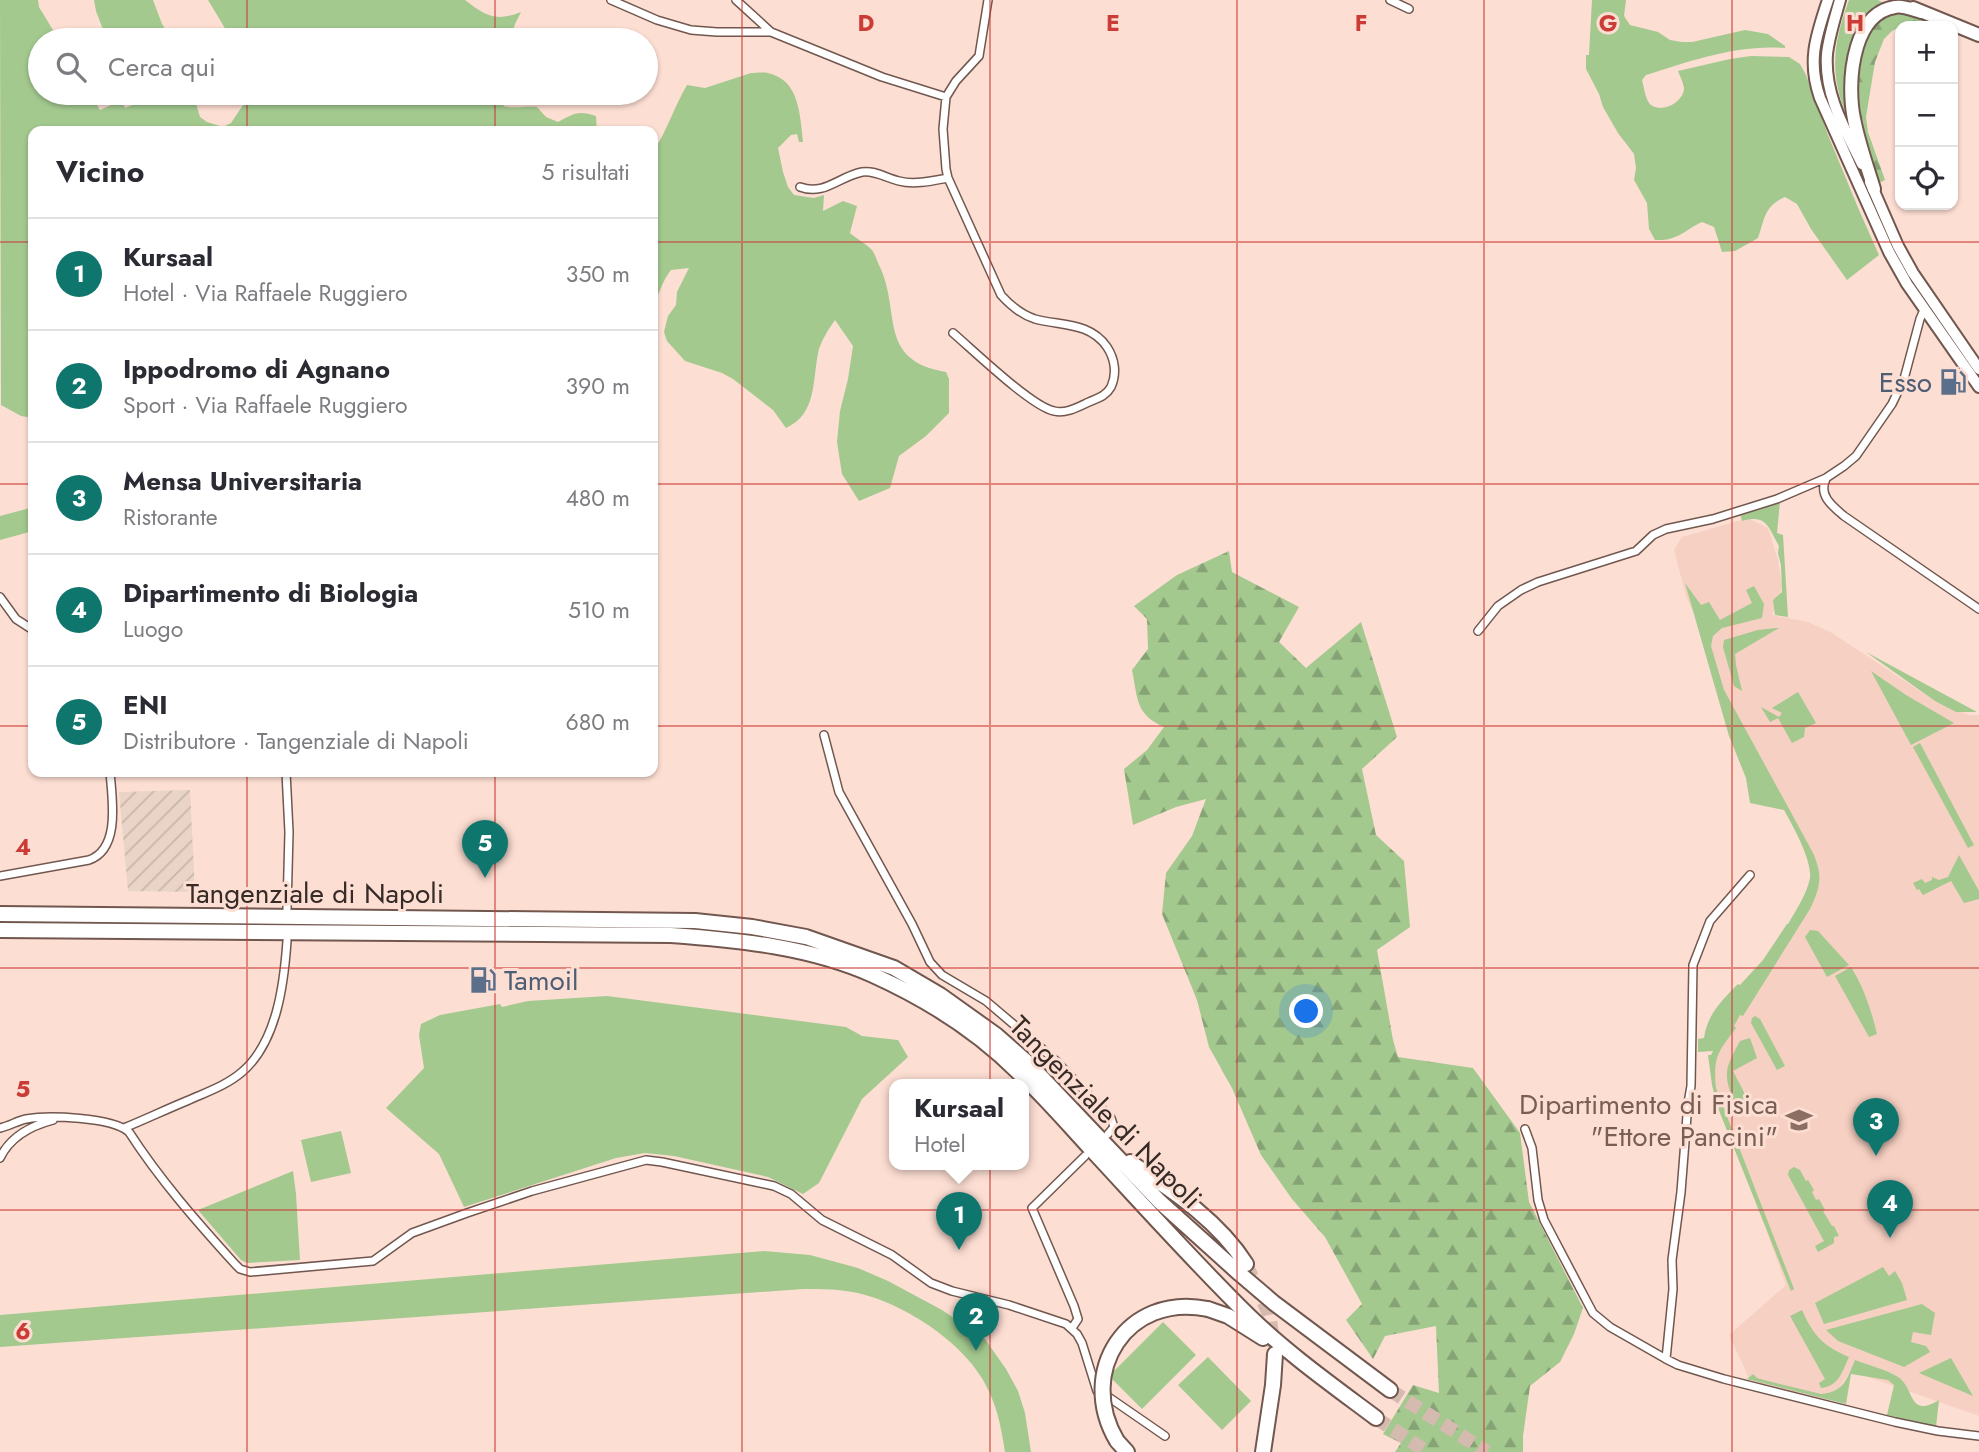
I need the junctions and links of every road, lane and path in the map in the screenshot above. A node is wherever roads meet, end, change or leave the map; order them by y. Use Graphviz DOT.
graph roads {
  1 [pos="611,0"];
  2 [pos="736,0"];
  3 [pos="988,0"];
  4 [pos="1390,0"];
  5 [pos="1828,0"];
  6 [pos="1840,0"];
  7 [pos="1894,0"];
  8 [pos="1409,9"];
  9 [pos="1921,12"];
  10 [pos="771,32"];
  11 [pos="1979,35"];
  12 [pos="946,97"];
  13 [pos="948,178"];
  14 [pos="800,187"];
  15 [pos="1874,189"];
  16 [pos="1924,310"];
  17 [pos="1941,315"];
  18 [pos="953,333"];
  19 [pos="1979,369"];
  20 [pos="1979,387"];
  21 [pos="1826,478"];
  22 [pos="0,597"];
  23 [pos="1979,609"];
  24 [pos="28,627"];
  25 [pos="1478,631"];
  26 [pos="824,735"];
  27 [pos="110,777"];
  28 [pos="286,777"];
  29 [pos="0,876"];
  30 [pos="1750,876"];
  31 [pos="0,906"];
  32 [pos="287,909"];
  33 [pos="0,914"];
  34 [pos="79,915"];
  35 [pos="0,930"];
  36 [pos="287,941"];
  37 [pos="1026,1079"];
  38 [pos="1029,1083"];
  39 [pos="60,1119"];
  40 [pos="0,1128"];
  41 [pos="124,1128"];
  42 [pos="1525,1129"];
  43 [pos="11,1140"];
  44 [pos="1108,1141"];
  45 [pos="3,1148"];
  46 [pos="1085,1156"];
  47 [pos="0,1158"];
  48 [pos="1246,1264"];
  49 [pos="1072,1328"];
  50 [pos="1275,1354"];
  51 [pos="1295,1356"];
  52 [pos="1666,1359"];
  53 [pos="1390,1390"];
  54 [pos="1097,1391"];
  55 [pos="1107,1396"];
  56 [pos="1376,1418"];
  57 [pos="1165,1436"];
  58 [pos="1979,1436"];
  59 [pos="1122,1447"];
  60 [pos="1263,1452"];
  1 -- 10 [label="street"];
  2 -- 10 [label="street"];
  3 -- 12 [label="street"];
  4 -- 8 [label="street"];
  5 -- 16 [label="main road"];
  6 -- 15 [label="main road"];
  7 -- 9 [label="highway"];
  9 -- 11 [label="highway"];
  9 -- 15 [label="highway"];
  10 -- 12 [label="street"];
  12 -- 13 [label="street"];
  13 -- 14 [label="street"];
  13 -- 18 [label="street"];
  15 -- 17 [label="main road"];
  16 -- 17 [label="main road"];
  16 -- 20 [label="main road"];
  16 -- 21 [label="street"];
  17 -- 19 [label="main road"];
  21 -- 23 [label="street"];
  21 -- 25 [label="street"];
  22 -- 24 [label="street"];
  26 -- 44 [label="street"];
  27 -- 29 [label="street"];
  28 -- 32 [label="street"];
  30 -- 52 [label="street"];
  31 -- 34 [label="highway"];
  33 -- 34 [label="highway, Tangenziale di Napoli"];
  34 -- 44 [label="highway, Tangenziale di Napoli"];
  35 -- 37 [label="highway, Tangenziale di Napoli"];
  36 -- 41 [label="street"];
  38 -- 51 [label="highway, Tangenziale di Napoli"];
  39 -- 40 [label="street"];
  39 -- 41 [label="street"];
  39 -- 43 [label="street"];
  40 -- 43 [label="street"];
  41 -- 49 [label="street"];
  42 -- 52 [label="street"];
  43 -- 45 [label="street"];
  44 -- 48 [label="highway"];
  44 -- 53 [label="highway, Tangenziale di Napoli"];
  45 -- 47 [label="street"];
  46 -- 49 [label="street"];
  49 -- 54 [label="street"];
  50 -- 60 [label="highway"];
  51 -- 56 [label="highway, Tangenziale di Napoli"];
  51 -- 59 [label="highway, bridge"];
  52 -- 58 [label="street"];
  55 -- 57 [label="street"];
}
